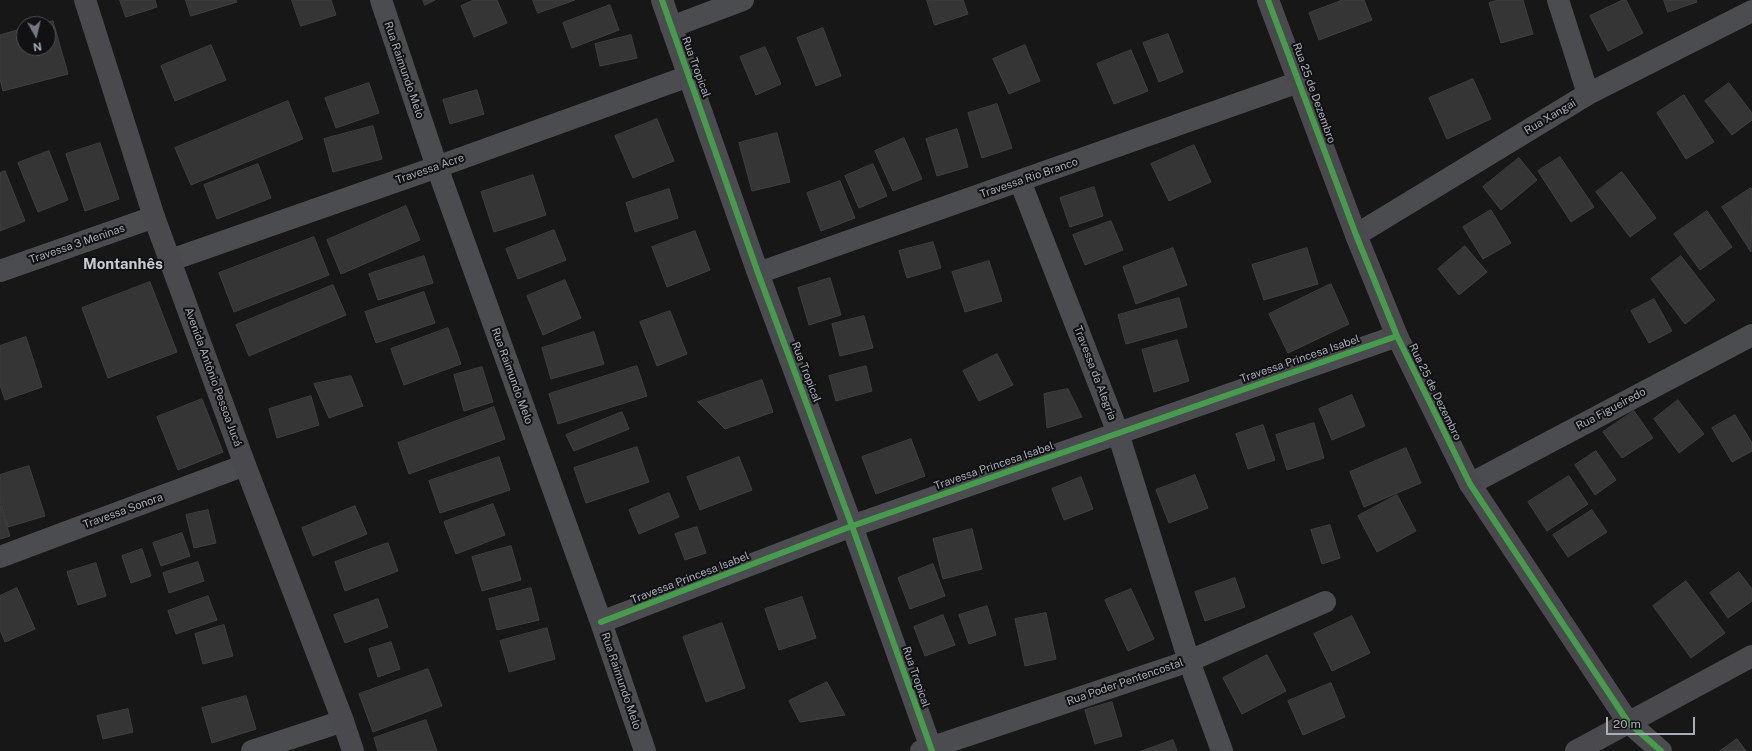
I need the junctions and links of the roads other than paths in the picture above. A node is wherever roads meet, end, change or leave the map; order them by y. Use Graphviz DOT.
graph roads {
  1 [pos="86,0"];
  2 [pos="381,0"];
  3 [pos="662,0"];
  4 [pos="743,0"];
  5 [pos="1268,0"];
  6 [pos="1558,0"];
  7 [pos="1752,11"];
  8 [pos="671,27"];
  9 [pos="689,76"];
  10 [pos="1299,82"];
  11 [pos="1588,94"];
  12 [pos="437,167"];
  13 [pos="1020,181"];
  14 [pos="154,217"];
  15 [pos="1356,235"];
  16 [pos="171,260"];
  17 [pos="0,271"];
  18 [pos="758,273"];
  19 [pos="1752,335"];
  20 [pos="1396,336"];
  21 [pos="1118,433"];
  22 [pos="245,465"];
  23 [pos="1470,484"];
  24 [pos="852,526"];
  25 [pos="0,557"];
  26 [pos="1325,602"];
  27 [pos="601,622"];
  28 [pos="1752,656"];
  29 [pos="1189,660"];
  30 [pos="343,721"];
  31 [pos="1628,722"];
  32 [pos="928,750"];
  33 [pos="252,751"];
  34 [pos="353,751"];
  35 [pos="645,751"];
  36 [pos="1222,751"];
  37 [pos="1576,751"];
  38 [pos="1661,751"];
  1 -- 14 [label="street, Avenida Antônio Pessoa Jucá"];
  2 -- 12 [label="street, Rua Raimundo Melo"];
  3 -- 8 [label="street, Rua Tropical"];
  4 -- 8 [label="street"];
  5 -- 10 [label="street, Rua 25 de Dezembro"];
  6 -- 11 [label="street"];
  7 -- 11 [label="street, Rua Xangai"];
  8 -- 9 [label="street, Rua Tropical"];
  9 -- 12 [label="street, Travessa Acre"];
  9 -- 18 [label="street, Rua Tropical"];
  10 -- 13 [label="street, Travessa Rio Branco"];
  10 -- 15 [label="street, Rua 25 de Dezembro"];
  11 -- 15 [label="street, Rua Xangai"];
  12 -- 16 [label="street, Travessa Acre"];
  12 -- 27 [label="street, Rua Raimundo Melo"];
  13 -- 18 [label="street, Travessa Rio Branco"];
  13 -- 21 [label="street, Travessa da Alegria"];
  14 -- 16 [label="street, Avenida Antônio Pessoa Jucá"];
  14 -- 17 [label="street, Travessa 3 Meninas"];
  15 -- 20 [label="street, Rua 25 de Dezembro"];
  16 -- 22 [label="street, Avenida Antônio Pessoa Jucá"];
  18 -- 24 [label="street, Rua Tropical"];
  19 -- 23 [label="street, Rua Figueiredo"];
  20 -- 21 [label="street, Travessa Princesa Isabel"];
  20 -- 23 [label="street, Rua 25 de Dezembro"];
  21 -- 24 [label="street, Travessa Princesa Isabel"];
  21 -- 29 [label="street, Travessa da Alegria"];
  22 -- 25 [label="street, Travessa Sonora"];
  22 -- 30 [label="street, Avenida Antônio Pessoa Jucá"];
  23 -- 31 [label="street, Rua 25 de Dezembro"];
  24 -- 27 [label="street, Travessa Princesa Isabel"];
  24 -- 32 [label="street, Rua Tropical"];
  26 -- 29 [label="street, Rua Poder Pentencostal"];
  27 -- 35 [label="street, Rua Raimundo Melo"];
  28 -- 31 [label="street"];
  29 -- 32 [label="street, Rua Poder Pentencostal"];
  29 -- 36 [label="street, Travessa da Alegria"];
  30 -- 33 [label="street"];
  30 -- 34 [label="street, Avenida Antônio Pessoa Jucá"];
  31 -- 37 [label="street"];
  31 -- 38 [label="street, Rua 25 de Dezembro"];
}
